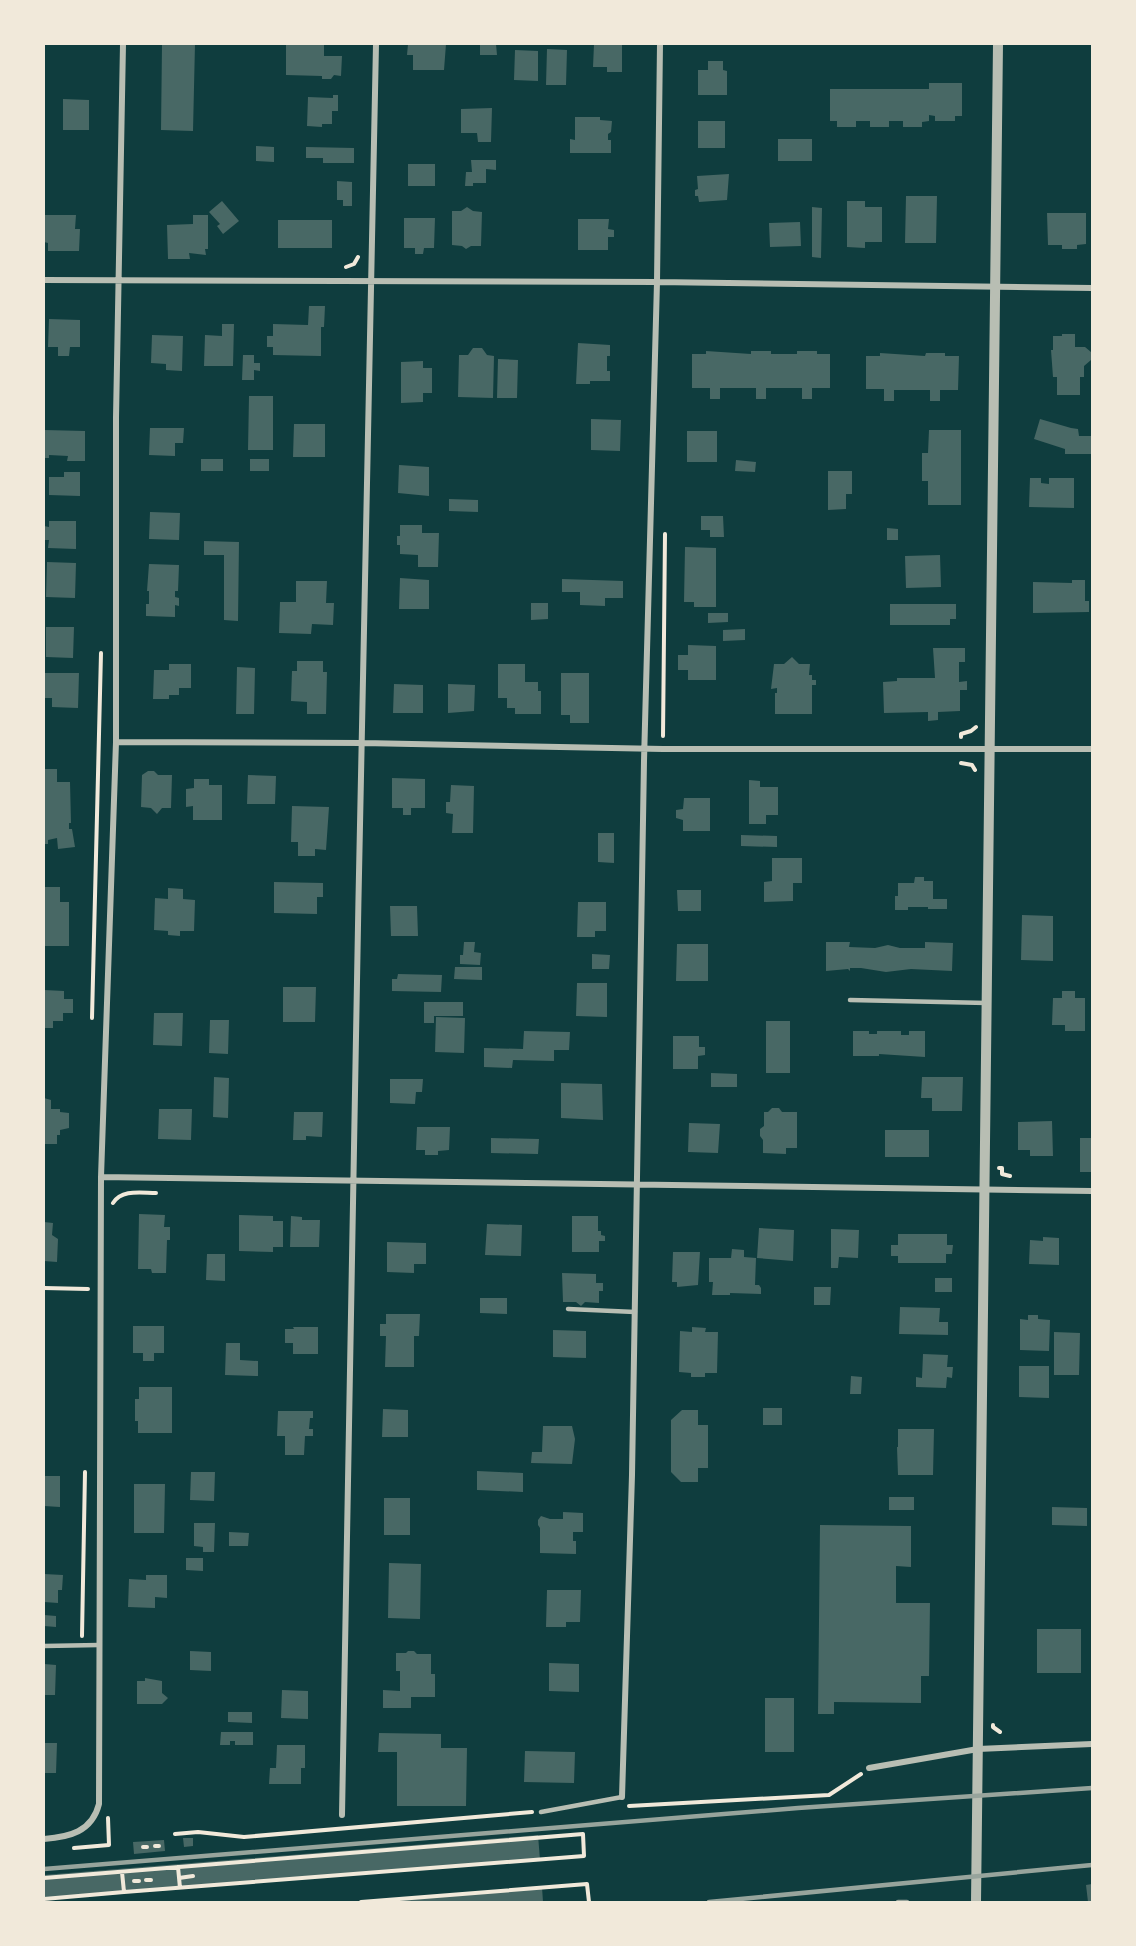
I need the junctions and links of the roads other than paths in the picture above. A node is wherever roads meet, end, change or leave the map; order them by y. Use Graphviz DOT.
graph roads {
  1 [pos="123,44"];
  2 [pos="376,44"];
  3 [pos="660,44"];
  4 [pos="998,44"];
  5 [pos="44,280"];
  6 [pos="119,280"];
  7 [pos="372,281"];
  8 [pos="657,282"];
  9 [pos="995,288"];
  10 [pos="1092,288"];
  11 [pos="116,742"];
  12 [pos="363,743"];
  13 [pos="645,749"];
  14 [pos="1092,749"];
  15 [pos="990,750"];
  16 [pos="850,1000"];
  17 [pos="987,1003"];
  18 [pos="101,1177"];
  19 [pos="352,1180"];
  20 [pos="637,1183"];
  21 [pos="984,1191"];
  22 [pos="1092,1191"];
  23 [pos="568,1309"];
  24 [pos="634,1312"];
  25 [pos="99,1645"];
  26 [pos="44,1646"];
  27 [pos="1092,1744"];
  28 [pos="978,1749"];
  29 [pos="868,1768"];
  30 [pos="622,1797"];
  31 [pos="541,1812"];
  32 [pos="342,1815"];
  33 [pos="44,1839"];
  34 [pos="976,1902"];
  1 -- 6 [label="street"];
  2 -- 7 [label="street"];
  3 -- 8 [label="street"];
  4 -- 9 [label="street"];
  5 -- 6 [label="street"];
  6 -- 7 [label="street"];
  6 -- 11 [label="street"];
  7 -- 8 [label="street"];
  7 -- 12 [label="street"];
  8 -- 9 [label="street"];
  8 -- 13 [label="street"];
  9 -- 10 [label="street"];
  9 -- 15 [label="street"];
  11 -- 12 [label="street"];
  11 -- 18 [label="street"];
  12 -- 13 [label="street"];
  12 -- 19 [label="street"];
  13 -- 15 [label="street"];
  13 -- 20 [label="street"];
  14 -- 15 [label="street"];
  15 -- 17 [label="street"];
  16 -- 17 [label="lane"];
  17 -- 21 [label="street"];
  18 -- 19 [label="street"];
  18 -- 25 [label="street"];
  19 -- 20 [label="street"];
  19 -- 32 [label="street"];
  20 -- 21 [label="street"];
  20 -- 24 [label="street"];
  21 -- 22 [label="street"];
  21 -- 28 [label="street"];
  23 -- 24 [label="lane"];
  24 -- 30 [label="street"];
  25 -- 26 [label="lane"];
  25 -- 33 [label="street"];
  27 -- 28 [label="street"];
  28 -- 29 [label="street"];
  28 -- 34 [label="street"];
  30 -- 31 [label="lane"];
}
